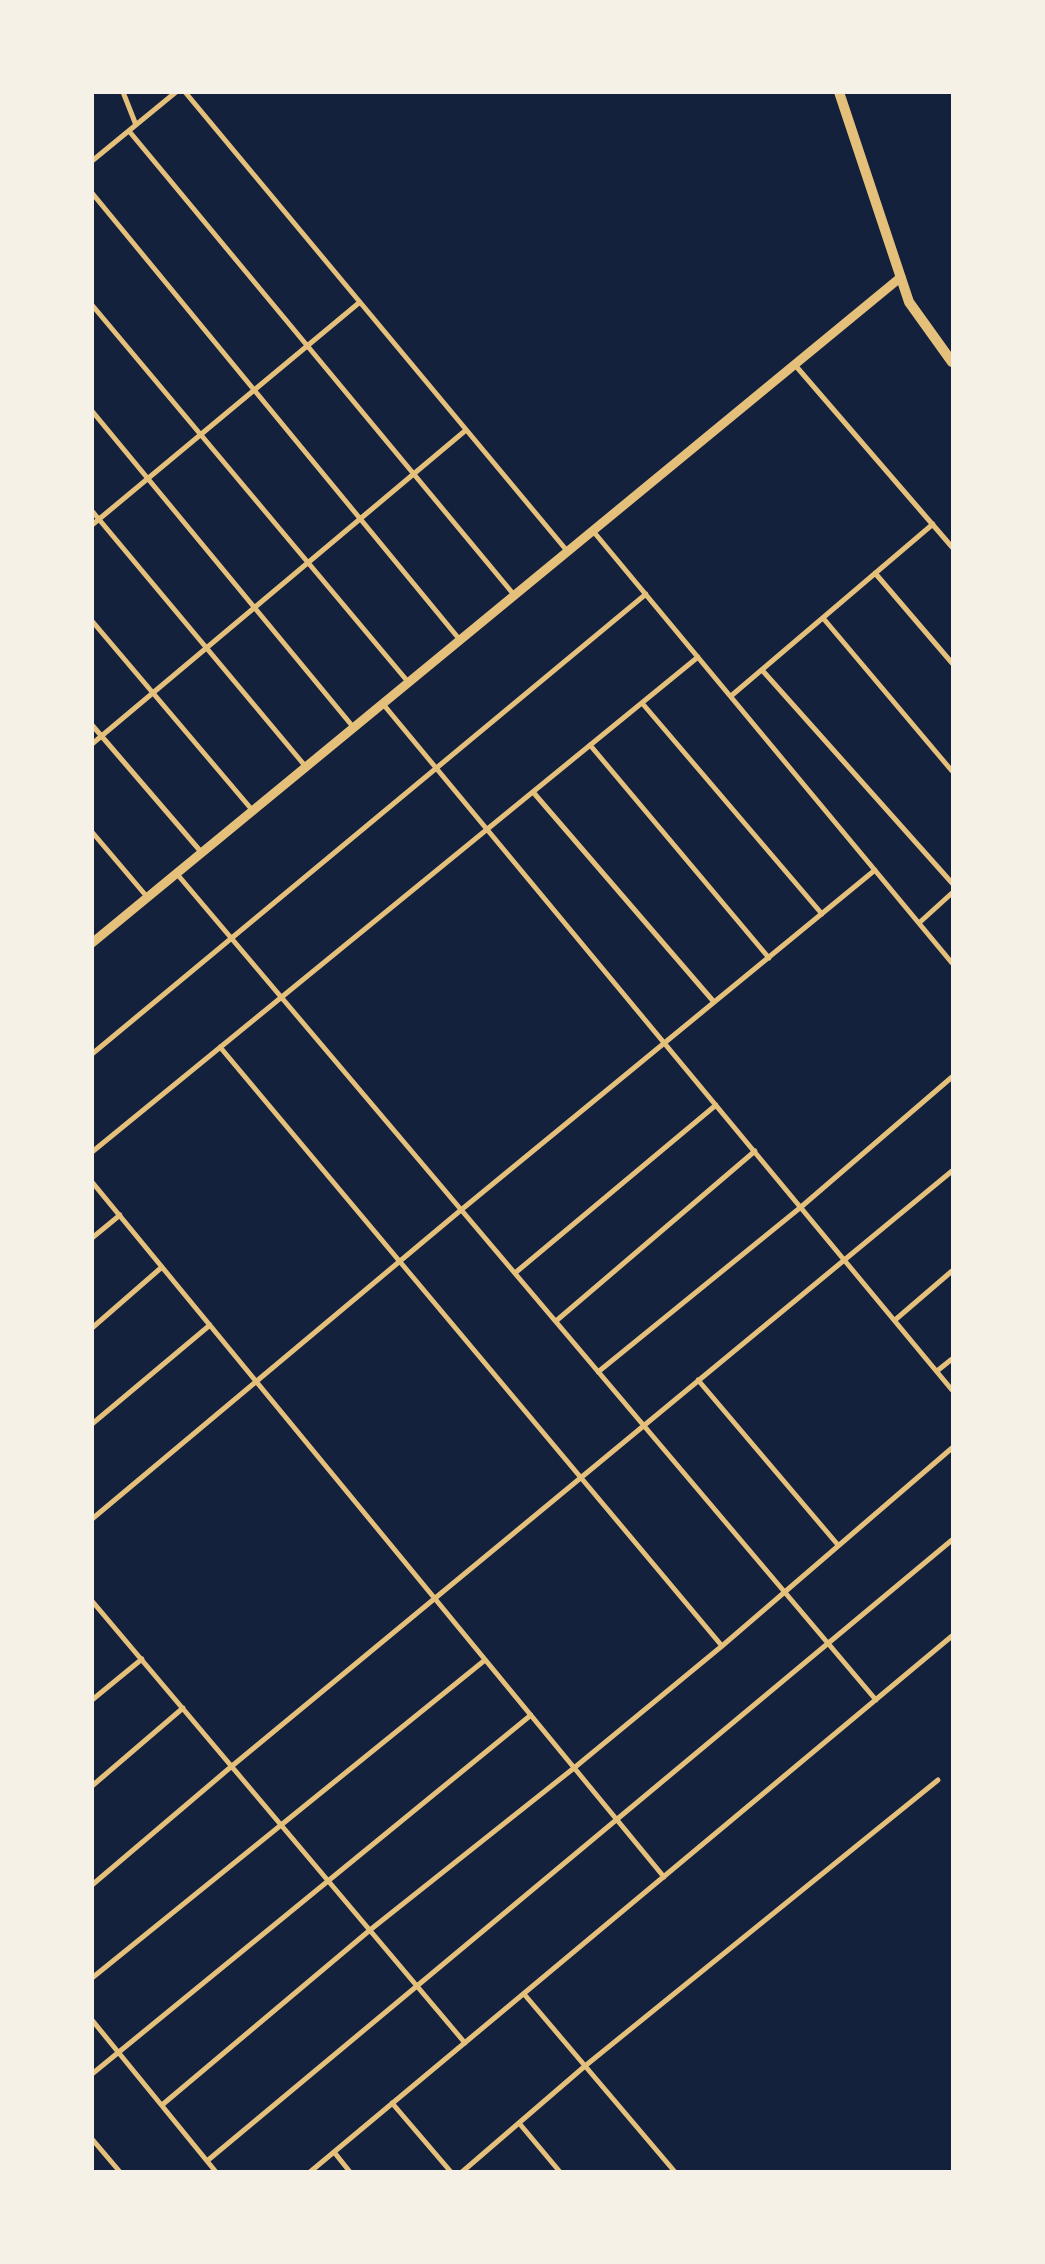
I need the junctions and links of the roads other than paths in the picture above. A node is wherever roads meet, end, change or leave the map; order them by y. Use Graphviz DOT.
graph roads {
  1 [pos="123,92"];
  2 [pos="176,92"];
  3 [pos="185,92"];
  4 [pos="839,92"];
  5 [pos="136,125"];
  6 [pos="128,131"];
  7 [pos="92,160"];
  8 [pos="92,194"];
  9 [pos="901,277"];
  10 [pos="360,302"];
  11 [pos="92,305"];
  12 [pos="307,346"];
  13 [pos="952,362"];
  14 [pos="795,365"];
  15 [pos="254,390"];
  16 [pos="92,411"];
  17 [pos="466,430"];
  18 [pos="201,434"];
  19 [pos="414,474"];
  20 [pos="148,479"];
  21 [pos="92,512"];
  22 [pos="360,519"];
  23 [pos="99,520"];
  24 [pos="933,524"];
  25 [pos="92,525"];
  26 [pos="593,531"];
  27 [pos="952,547"];
  28 [pos="568,552"];
  29 [pos="308,562"];
  30 [pos="875,573"];
  31 [pos="646,594"];
  32 [pos="514,596"];
  33 [pos="254,608"];
  34 [pos="823,618"];
  35 [pos="92,621"];
  36 [pos="460,640"];
  37 [pos="206,648"];
  38 [pos="698,657"];
  39 [pos="952,663"];
  40 [pos="762,670"];
  41 [pos="409,682"];
  42 [pos="153,693"];
  43 [pos="730,696"];
  44 [pos="642,703"];
  45 [pos="383,704"];
  46 [pos="92,725"];
  47 [pos="354,728"];
  48 [pos="102,736"];
  49 [pos="92,744"];
  50 [pos="590,745"];
  51 [pos="306,767"];
  52 [pos="438,769"];
  53 [pos="952,771"];
  54 [pos="533,792"];
  55 [pos="253,811"];
  56 [pos="487,829"];
  57 [pos="92,832"];
  58 [pos="202,853"];
  59 [pos="875,870"];
  60 [pos="177,874"];
  61 [pos="952,883"];
  62 [pos="952,893"];
  63 [pos="148,898"];
  64 [pos="822,914"];
  65 [pos="918,923"];
  66 [pos="231,938"];
  67 [pos="93,941"];
  68 [pos="769,958"];
  69 [pos="952,963"];
  70 [pos="280,997"];
  71 [pos="714,1002"];
  72 [pos="665,1043"];
  73 [pos="220,1046"];
  74 [pos="92,1054"];
  75 [pos="952,1077"];
  76 [pos="716,1105"];
  77 [pos="755,1151"];
  78 [pos="92,1152"];
  79 [pos="952,1171"];
  80 [pos="92,1182"];
  81 [pos="800,1207"];
  82 [pos="461,1210"];
  83 [pos="120,1215"];
  84 [pos="92,1238"];
  85 [pos="844,1259"];
  86 [pos="400,1262"];
  87 [pos="162,1267"];
  88 [pos="952,1271"];
  89 [pos="515,1274"];
  90 [pos="895,1320"];
  91 [pos="556,1321"];
  92 [pos="210,1325"];
  93 [pos="92,1328"];
  94 [pos="952,1359"];
  95 [pos="938,1371"];
  96 [pos="598,1372"];
  97 [pos="698,1380"];
  98 [pos="256,1382"];
  99 [pos="952,1390"];
  100 [pos="92,1424"];
  101 [pos="644,1426"];
  102 [pos="952,1448"];
  103 [pos="581,1477"];
  104 [pos="92,1519"];
  105 [pos="952,1540"];
  106 [pos="838,1545"];
  107 [pos="784,1592"];
  108 [pos="434,1598"];
  109 [pos="94,1605"];
  110 [pos="952,1636"];
  111 [pos="828,1644"];
  112 [pos="722,1646"];
  113 [pos="142,1659"];
  114 [pos="485,1660"];
  115 [pos="92,1700"];
  116 [pos="876,1700"];
  117 [pos="183,1708"];
  118 [pos="531,1715"];
  119 [pos="232,1766"];
  120 [pos="574,1768"];
  121 [pos="938,1780"];
  122 [pos="92,1786"];
  123 [pos="617,1820"];
  124 [pos="281,1825"];
  125 [pos="664,1877"];
  126 [pos="329,1881"];
  127 [pos="92,1885"];
  128 [pos="370,1930"];
  129 [pos="92,1978"];
  130 [pos="417,1986"];
  131 [pos="524,1994"];
  132 [pos="92,2020"];
  133 [pos="465,2042"];
  134 [pos="119,2052"];
  135 [pos="585,2066"];
  136 [pos="92,2074"];
  137 [pos="392,2103"];
  138 [pos="162,2105"];
  139 [pos="519,2123"];
  140 [pos="92,2139"];
  141 [pos="334,2152"];
  142 [pos="207,2161"];
  143 [pos="120,2172"];
  144 [pos="216,2172"];
  145 [pos="310,2172"];
  146 [pos="350,2172"];
  147 [pos="452,2172"];
  148 [pos="462,2172"];
  149 [pos="560,2172"];
  150 [pos="675,2172"];
  1 -- 5 [label="street"];
  2 -- 5 [label="street"];
  3 -- 10 [label="street"];
  4 -- 9 [label="main road"];
  5 -- 6 [label="street"];
  6 -- 7 [label="street"];
  6 -- 12 [label="street"];
  8 -- 15 [label="street"];
  9 -- 13 [label="main road"];
  9 -- 14 [label="street"];
  10 -- 12 [label="street"];
  10 -- 17 [label="street"];
  11 -- 18 [label="street"];
  12 -- 15 [label="street"];
  12 -- 19 [label="street"];
  14 -- 24 [label="street"];
  14 -- 26 [label="street"];
  15 -- 18 [label="street"];
  15 -- 22 [label="street"];
  16 -- 20 [label="street"];
  17 -- 19 [label="street"];
  17 -- 28 [label="street"];
  18 -- 20 [label="street"];
  18 -- 29 [label="street"];
  19 -- 22 [label="street"];
  19 -- 32 [label="street"];
  20 -- 23 [label="street"];
  20 -- 33 [label="street"];
  21 -- 23 [label="street"];
  22 -- 29 [label="street"];
  22 -- 36 [label="street"];
  23 -- 25 [label="street"];
  23 -- 37 [label="street"];
  24 -- 27 [label="street"];
  24 -- 30 [label="street"];
  26 -- 28 [label="street"];
  26 -- 31 [label="street"];
  28 -- 32 [label="street"];
  29 -- 33 [label="street"];
  29 -- 41 [label="street"];
  30 -- 34 [label="street"];
  30 -- 39 [label="street"];
  31 -- 38 [label="street"];
  31 -- 52 [label="street"];
  32 -- 36 [label="street"];
  33 -- 37 [label="street"];
  33 -- 47 [label="street"];
  34 -- 40 [label="street"];
  34 -- 53 [label="street"];
  35 -- 42 [label="street"];
  36 -- 41 [label="street"];
  37 -- 42 [label="street"];
  37 -- 51 [label="street"];
  38 -- 43 [label="street"];
  38 -- 44 [label="street"];
  40 -- 43 [label="street"];
  40 -- 61 [label="street"];
  41 -- 45 [label="street"];
  42 -- 48 [label="street"];
  42 -- 55 [label="street"];
  43 -- 59 [label="street"];
  44 -- 50 [label="street"];
  44 -- 64 [label="street"];
  45 -- 47 [label="street"];
  45 -- 52 [label="street"];
  46 -- 48 [label="street"];
  47 -- 51 [label="street"];
  48 -- 49 [label="street"];
  48 -- 58 [label="street"];
  50 -- 54 [label="street"];
  50 -- 68 [label="street"];
  51 -- 55 [label="street"];
  52 -- 56 [label="street"];
  52 -- 66 [label="street"];
  54 -- 56 [label="street"];
  54 -- 71 [label="street"];
  55 -- 58 [label="street"];
  56 -- 70 [label="street"];
  56 -- 72 [label="street"];
  57 -- 63 [label="street"];
  58 -- 60 [label="street"];
  59 -- 64 [label="street"];
  59 -- 65 [label="street"];
  60 -- 63 [label="street"];
  60 -- 66 [label="street"];
  62 -- 65 [label="street"];
  63 -- 67 [label="street"];
  64 -- 68 [label="street"];
  65 -- 69 [label="street"];
  66 -- 70 [label="street"];
  66 -- 74 [label="street"];
  68 -- 71 [label="street"];
  70 -- 73 [label="street"];
  70 -- 82 [label="street"];
  71 -- 72 [label="street"];
  72 -- 76 [label="street"];
  72 -- 82 [label="street"];
  73 -- 78 [label="street"];
  73 -- 86 [label="street"];
  75 -- 81 [label="street"];
  76 -- 77 [label="street"];
  76 -- 89 [label="street"];
  77 -- 81 [label="street"];
  77 -- 91 [label="street"];
  79 -- 85 [label="street"];
  80 -- 83 [label="street"];
  81 -- 85 [label="street"];
  81 -- 96 [label="street"];
  82 -- 86 [label="street"];
  82 -- 89 [label="street"];
  83 -- 84 [label="street"];
  83 -- 87 [label="street"];
  85 -- 90 [label="street"];
  85 -- 97 [label="street"];
  86 -- 98 [label="street"];
  86 -- 103 [label="street"];
  87 -- 92 [label="street"];
  87 -- 93 [label="street"];
  88 -- 90 [label="street"];
  89 -- 91 [label="street"];
  90 -- 95 [label="street"];
  91 -- 96 [label="street"];
  92 -- 98 [label="street"];
  92 -- 100 [label="street"];
  94 -- 95 [label="street"];
  95 -- 99 [label="street"];
  96 -- 101 [label="street"];
  97 -- 101 [label="street"];
  97 -- 106 [label="street"];
  98 -- 104 [label="street"];
  98 -- 108 [label="street"];
  101 -- 103 [label="street"];
  101 -- 107 [label="street"];
  102 -- 106 [label="street"];
  103 -- 108 [label="street"];
  103 -- 112 [label="street"];
  105 -- 111 [label="street"];
  106 -- 107 [label="street"];
  107 -- 111 [label="street"];
  107 -- 112 [label="street"];
  108 -- 114 [label="street"];
  108 -- 119 [label="street"];
  109 -- 113 [label="street"];
  110 -- 116 [label="street"];
  111 -- 116 [label="street"];
  111 -- 123 [label="street"];
  112 -- 120 [label="street"];
  113 -- 115 [label="street"];
  113 -- 117 [label="street"];
  114 -- 118 [label="street"];
  114 -- 124 [label="street"];
  116 -- 125 [label="street"];
  117 -- 119 [label="street"];
  117 -- 122 [label="street"];
  118 -- 120 [label="street"];
  118 -- 126 [label="street"];
  119 -- 124 [label="street"];
  119 -- 127 [label="street"];
  120 -- 123 [label="street"];
  120 -- 128 [label="street"];
  121 -- 135 [label="street"];
  123 -- 125 [label="street"];
  123 -- 130 [label="street"];
  124 -- 126 [label="street"];
  124 -- 129 [label="street"];
  125 -- 131 [label="street"];
  126 -- 128 [label="street"];
  126 -- 134 [label="street"];
  128 -- 130 [label="street"];
  128 -- 138 [label="street"];
  130 -- 133 [label="street"];
  130 -- 142 [label="street"];
  131 -- 133 [label="street"];
  131 -- 135 [label="street"];
  132 -- 134 [label="street"];
  133 -- 137 [label="street"];
  134 -- 136 [label="street"];
  134 -- 138 [label="street"];
  135 -- 139 [label="street"];
  135 -- 150 [label="street"];
  137 -- 141 [label="street"];
  137 -- 147 [label="street"];
  138 -- 142 [label="street"];
  139 -- 148 [label="street"];
  139 -- 149 [label="street"];
  140 -- 143 [label="street"];
  141 -- 145 [label="street"];
  141 -- 146 [label="street"];
  142 -- 144 [label="street"];
}
